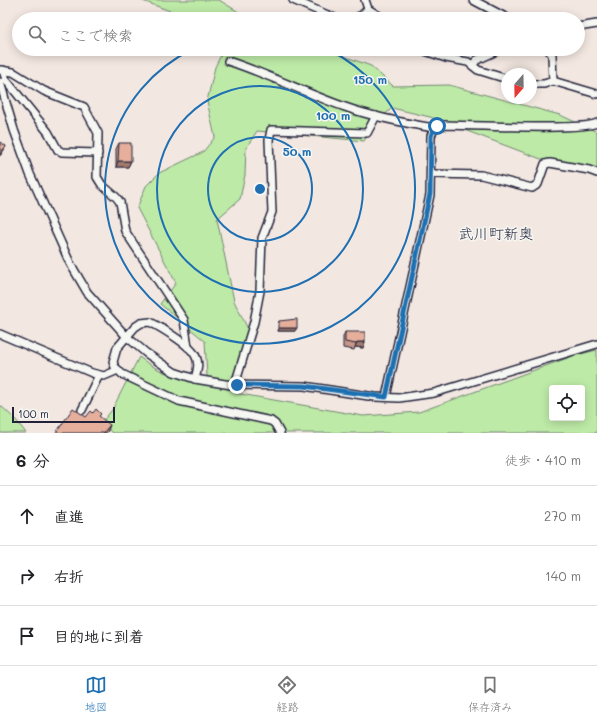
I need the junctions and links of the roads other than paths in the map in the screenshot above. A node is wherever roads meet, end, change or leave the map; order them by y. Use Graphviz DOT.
graph roads {
  1 [pos="293,0"];
  2 [pos="365,0"];
  3 [pos="473,0"];
  4 [pos="368,9"];
  5 [pos="321,12"];
  6 [pos="365,12"];
  7 [pos="373,12"];
  8 [pos="496,12"];
  9 [pos="597,24"];
  10 [pos="585,26"];
  11 [pos="440,56"];
  12 [pos="486,56"];
  13 [pos="552,56"];
  14 [pos="228,61"];
  15 [pos="472,65"];
  16 [pos="2,70"];
  17 [pos="501,77"];
  18 [pos="553,81"];
  19 [pos="0,82"];
  20 [pos="537,84"];
  21 [pos="597,94"];
  22 [pos="376,116"];
  23 [pos="597,123"];
  24 [pos="434,128"];
  25 [pos="98,153"];
  26 [pos="597,173"];
  27 [pos="431,174"];
  28 [pos="0,334"];
  29 [pos="126,336"];
  30 [pos="597,344"];
  31 [pos="188,347"];
  32 [pos="118,370"];
  33 [pos="99,375"];
  34 [pos="196,379"];
  35 [pos="237,385"];
  36 [pos="386,397"];
  37 [pos="82,410"];
  38 [pos="280,433"];
  1 -- 5 [label="street"];
  2 -- 4 [label="street"];
  3 -- 8 [label="street"];
  4 -- 6 [label="street"];
  4 -- 7 [label="street"];
  9 -- 10 [label="street"];
  11 -- 15 [label="street"];
  12 -- 15 [label="street"];
  13 -- 18 [label="street"];
  14 -- 22 [label="street"];
  15 -- 17 [label="street"];
  16 -- 25 [label="street"];
  16 -- 25 [label="street"];
  18 -- 20 [label="street"];
  18 -- 21 [label="street"];
  19 -- 29 [label="street"];
  22 -- 24 [label="street"];
  22 -- 35 [label="street"];
  23 -- 24 [label="street"];
  24 -- 27 [label="street"];
  25 -- 31 [label="street"];
  26 -- 27 [label="street"];
  27 -- 36 [label="street"];
  28 -- 33 [label="street"];
  29 -- 31 [label="street"];
  29 -- 32 [label="street"];
  29 -- 34 [label="street"];
  30 -- 36 [label="street"];
  31 -- 34 [label="street"];
  32 -- 33 [label="street"];
  32 -- 38 [label="street"];
  33 -- 37 [label="street"];
  34 -- 35 [label="street"];
  35 -- 36 [label="street"];
}
